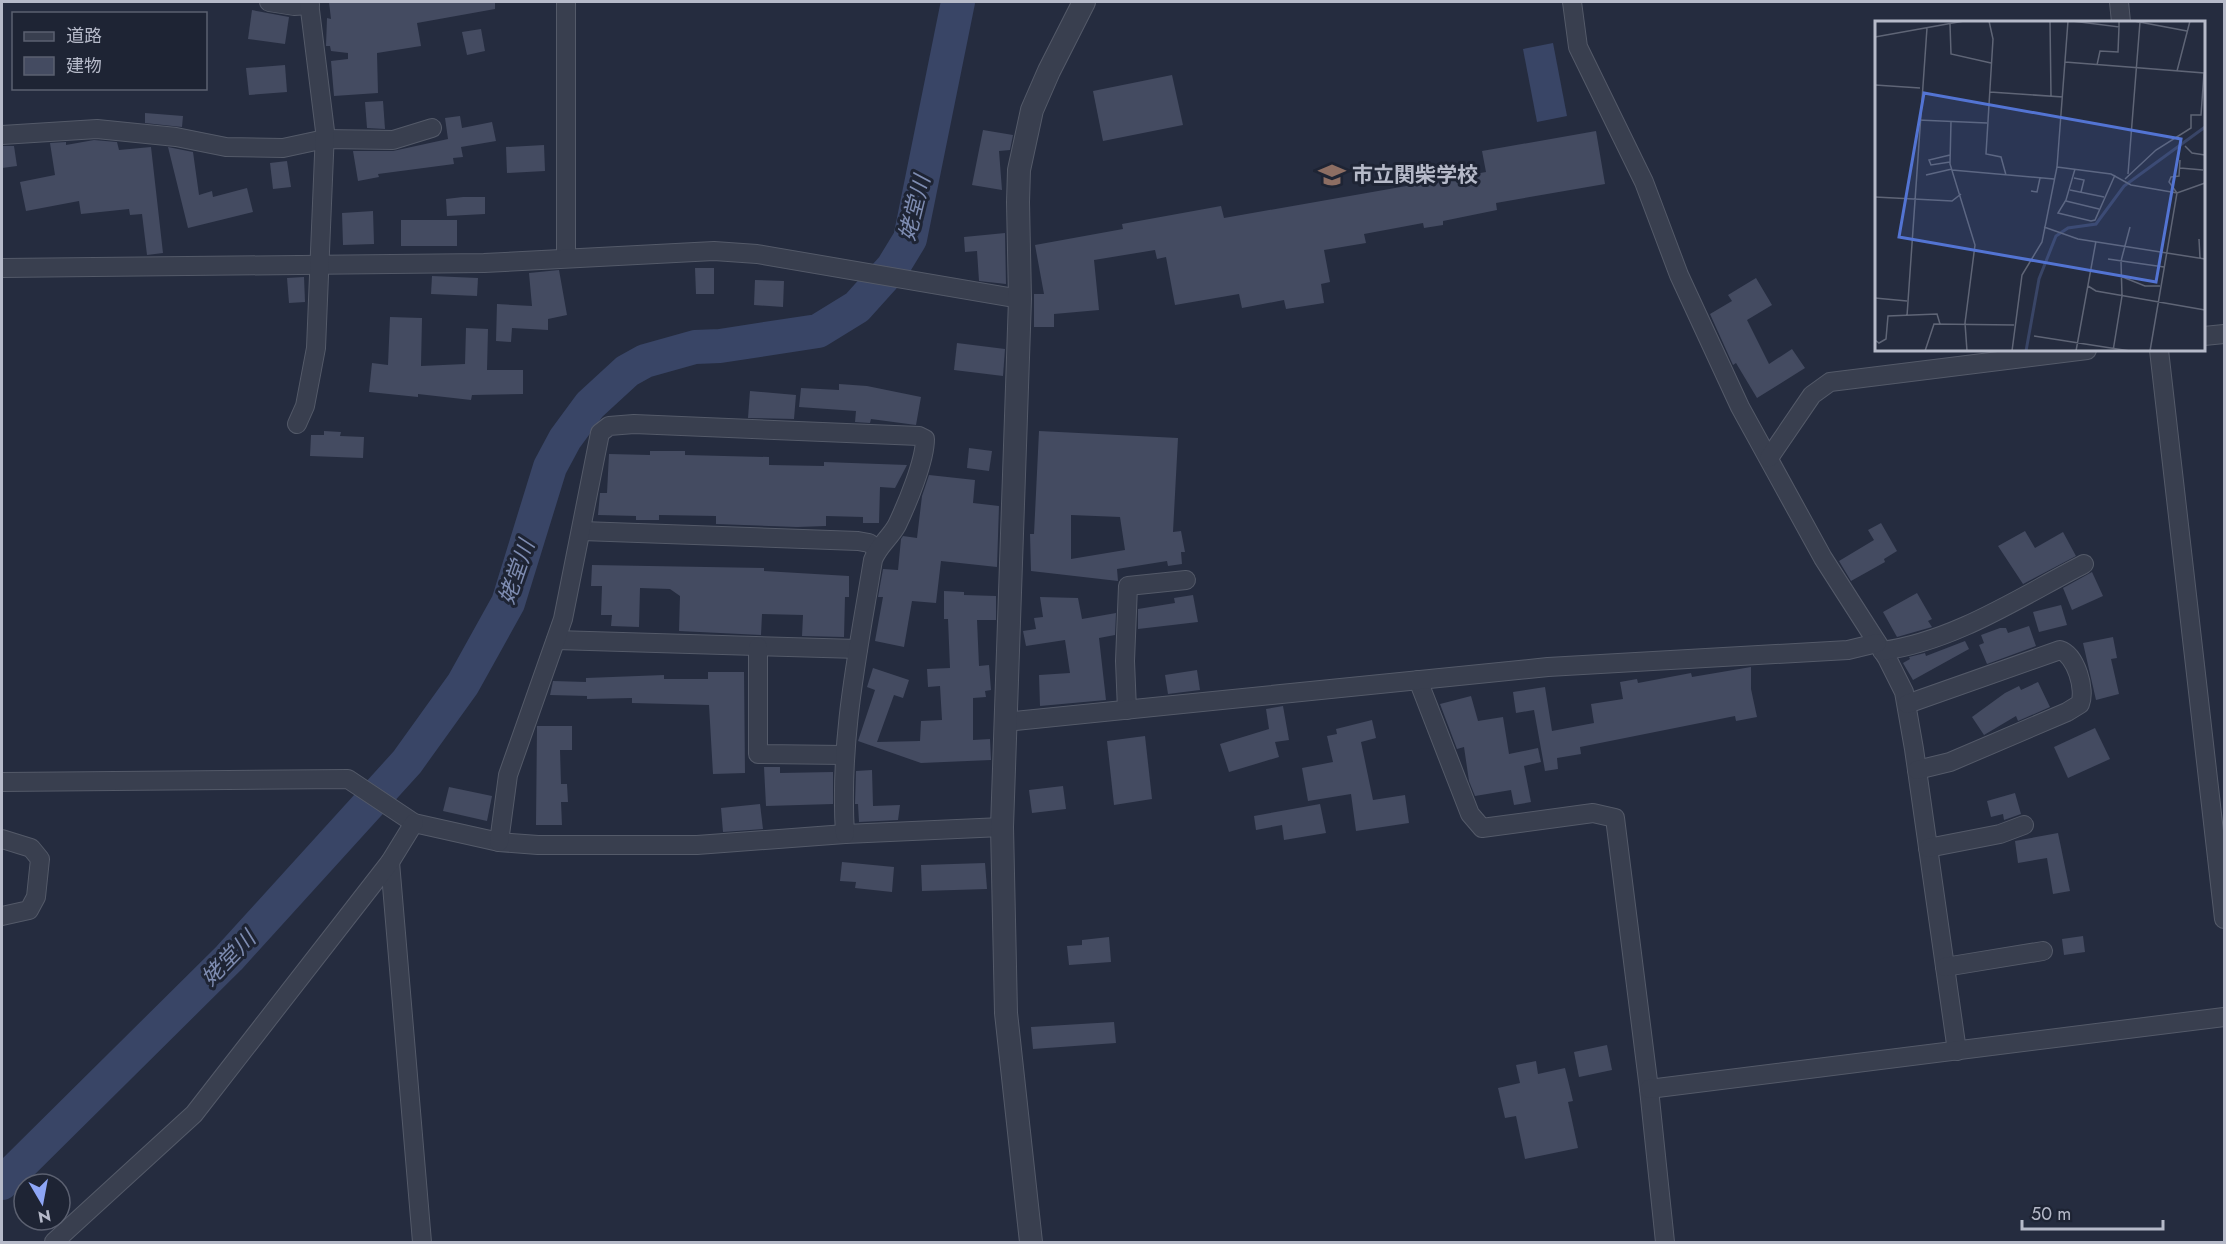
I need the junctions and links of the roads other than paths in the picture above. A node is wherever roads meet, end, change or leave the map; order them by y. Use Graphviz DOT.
graph roads {
  1 [pos="269,2"];
  2 [pos="566,2"];
  3 [pos="1084,2"];
  4 [pos="1572,2"];
  5 [pos="2119,2"];
  6 [pos="309,3"];
  7 [pos="2121,21"];
  8 [pos="432,128"];
  9 [pos="2,135"];
  10 [pos="325,140"];
  11 [pos="566,258"];
  12 [pos="321,264"];
  13 [pos="2,268"];
  14 [pos="1020,299"];
  15 [pos="2224,333"];
  16 [pos="2205,336"];
  17 [pos="2079,351"];
  18 [pos="2159,351"];
  19 [pos="297,424"];
  20 [pos="1769,458"];
  21 [pos="582,531"];
  22 [pos="877,549"];
  23 [pos="2084,564"];
  24 [pos="1186,580"];
  25 [pos="556,640"];
  26 [pos="758,647"];
  27 [pos="1879,647"];
  28 [pos="858,649"];
  29 [pos="1419,680"];
  30 [pos="1907,704"];
  31 [pos="1127,710"];
  32 [pos="1005,722"];
  33 [pos="844,755"];
  34 [pos="1917,770"];
  35 [pos="2,782"];
  36 [pos="408,819"];
  37 [pos="2024,825"];
  38 [pos="1002,827"];
  39 [pos="845,834"];
  40 [pos="2,839"];
  41 [pos="499,842"];
  42 [pos="1928,848"];
  43 [pos="390,861"];
  44 [pos="2,916"];
  45 [pos="2224,919"];
  46 [pos="2043,951"];
  47 [pos="1945,967"];
  48 [pos="2224,1017"];
  49 [pos="1957,1051"];
  50 [pos="1649,1089"];
  51 [pos="54,1242"];
  52 [pos="422,1242"];
  53 [pos="1030,1242"];
  54 [pos="1665,1242"];
  1 -- 6 [label="street"];
  2 -- 11 [label="street"];
  3 -- 14 [label="street"];
  4 -- 20 [label="street"];
  5 -- 7 [label="street"];
  6 -- 10 [label="street"];
  8 -- 10 [label="street"];
  9 -- 10 [label="street"];
  10 -- 12 [label="street"];
  11 -- 12 [label="street"];
  11 -- 14 [label="street"];
  12 -- 13 [label="street"];
  12 -- 19 [label="street"];
  14 -- 32 [label="street"];
  15 -- 16 [label="street"];
  17 -- 20 [label="street"];
  18 -- 45 [label="street"];
  20 -- 27 [label="street"];
  21 -- 22 [label="street"];
  21 -- 22 [label="street"];
  21 -- 25 [label="street"];
  22 -- 28 [label="street"];
  23 -- 27 [label="street"];
  24 -- 31 [label="street"];
  25 -- 26 [label="street"];
  25 -- 41 [label="street"];
  26 -- 28 [label="street"];
  26 -- 33 [label="street"];
  27 -- 29 [label="street"];
  27 -- 30 [label="street"];
  28 -- 33 [label="street"];
  29 -- 31 [label="street"];
  29 -- 50 [label="street"];
  30 -- 34 [label="street"];
  30 -- 34 [label="street"];
  31 -- 32 [label="street"];
  32 -- 38 [label="street"];
  33 -- 39 [label="street"];
  34 -- 42 [label="street"];
  35 -- 36 [label="street"];
  36 -- 41 [label="street"];
  36 -- 43 [label="street"];
  37 -- 42 [label="street"];
  38 -- 39 [label="street"];
  38 -- 53 [label="street"];
  39 -- 41 [label="street"];
  40 -- 44 [label="street"];
  42 -- 47 [label="street"];
  43 -- 51 [label="street"];
  43 -- 52 [label="street"];
  46 -- 47 [label="street"];
  47 -- 49 [label="street"];
  48 -- 49 [label="street"];
  49 -- 50 [label="street"];
  50 -- 54 [label="street"];
}
